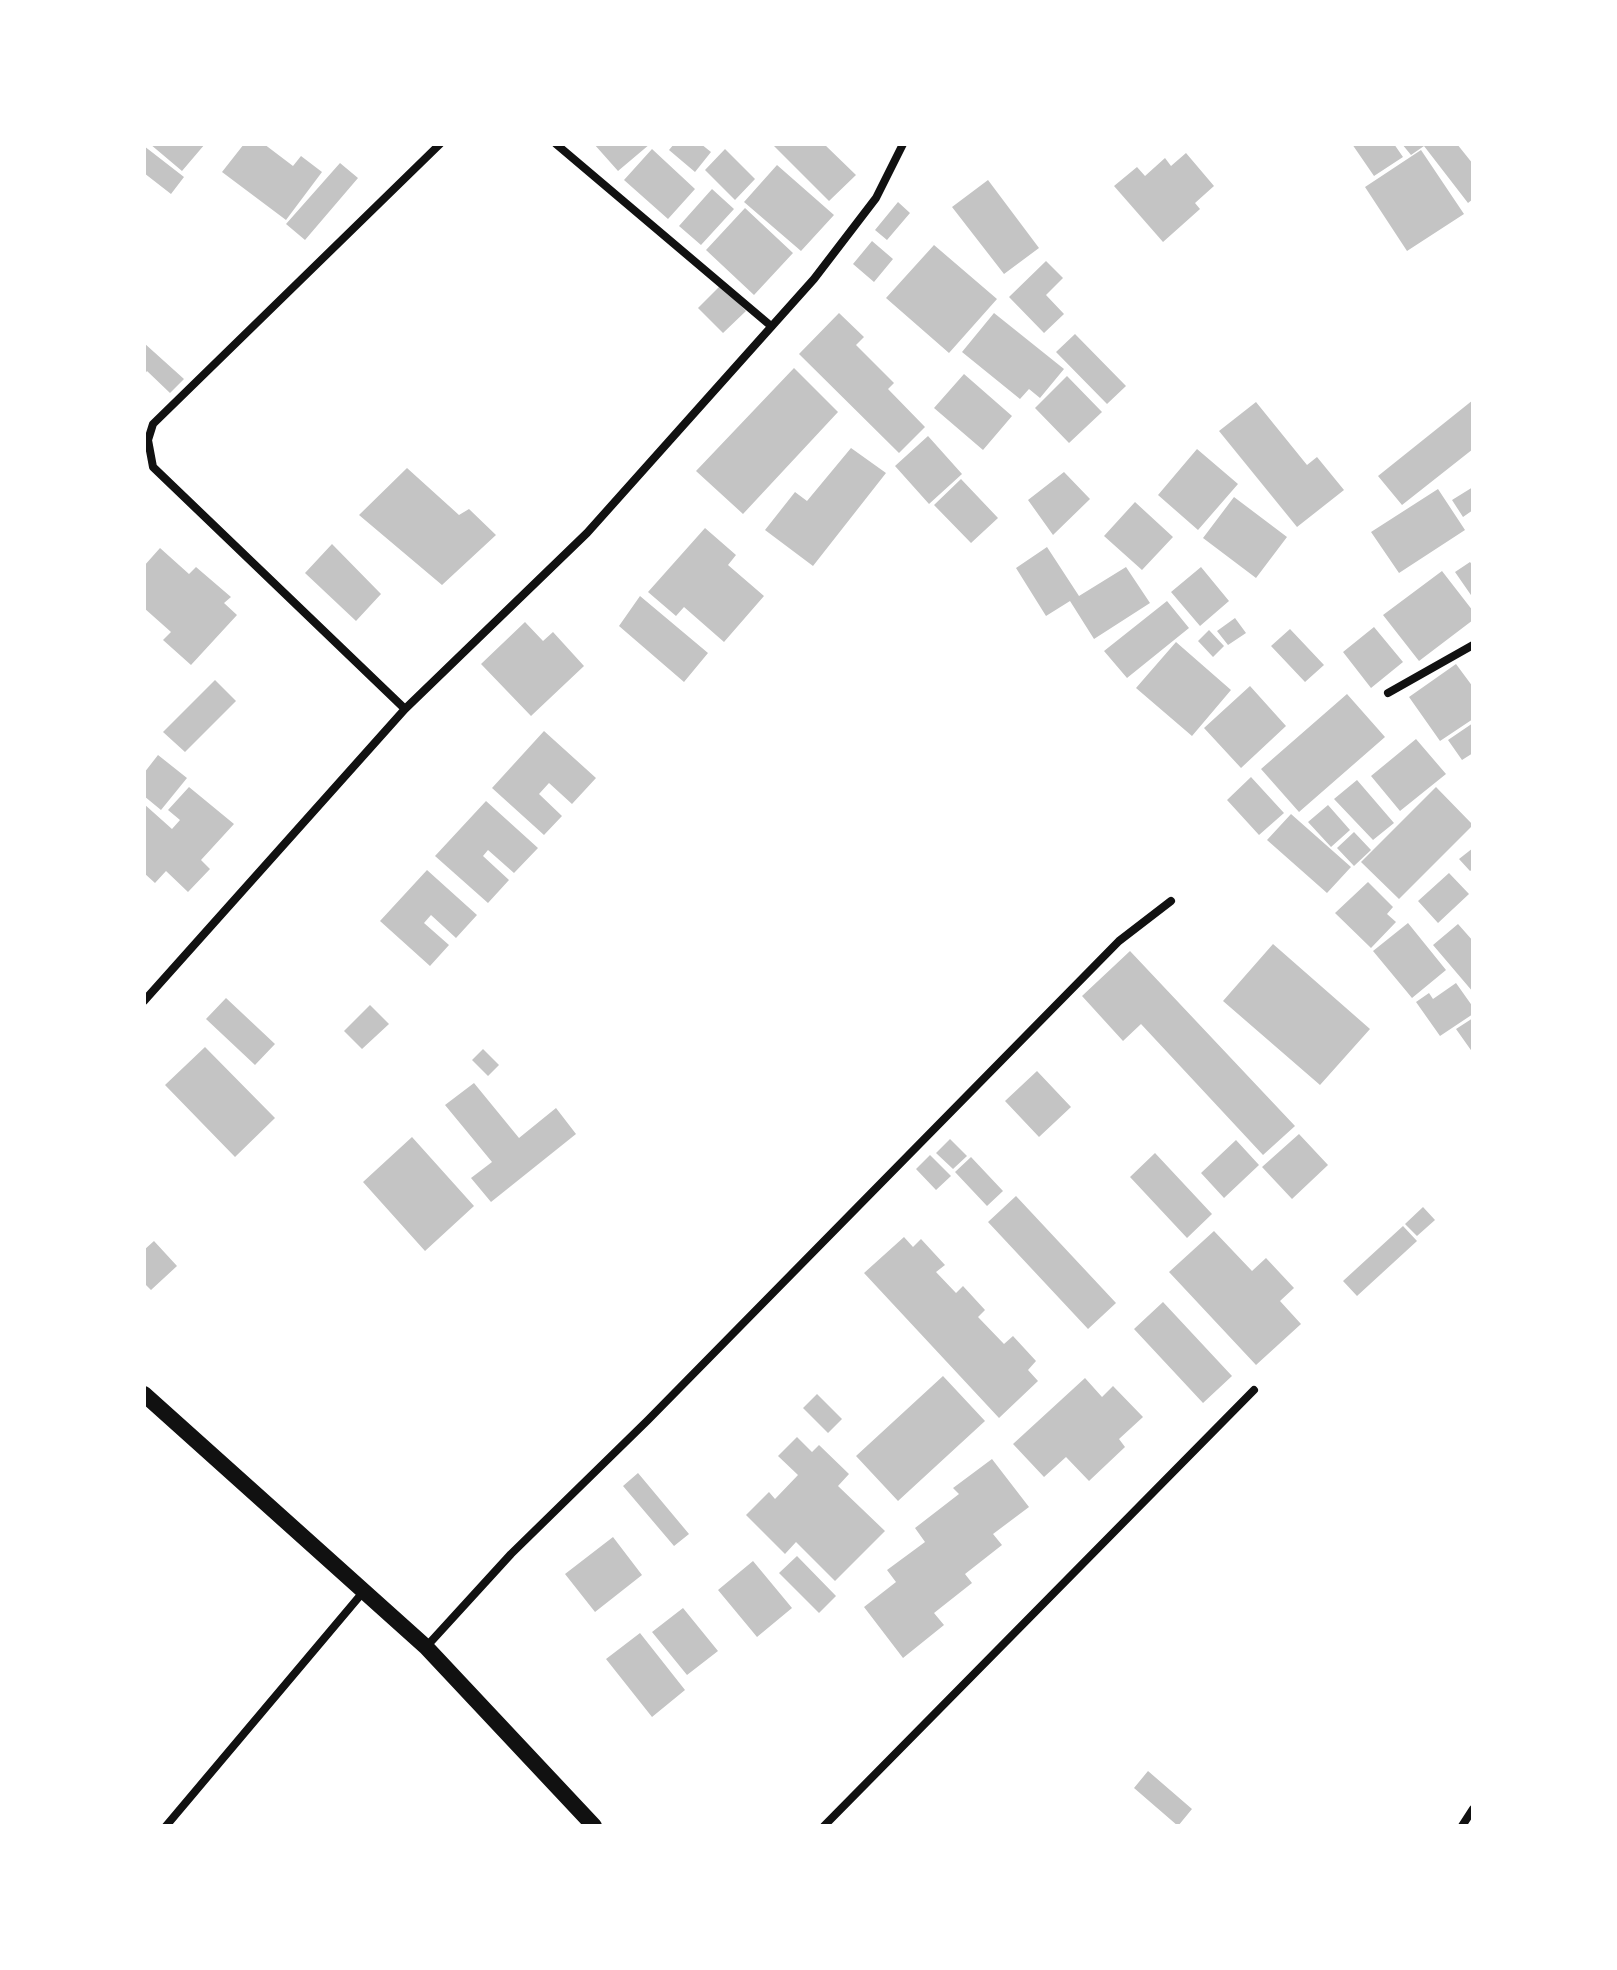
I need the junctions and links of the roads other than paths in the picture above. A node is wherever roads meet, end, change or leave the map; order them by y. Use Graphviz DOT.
graph roads {
  1 [pos="440,144"];
  2 [pos="556,144"];
  3 [pos="903,144"];
  4 [pos="771,326"];
  5 [pos="1473,645"];
  6 [pos="1388,693"];
  7 [pos="405,709"];
  8 [pos="1171,901"];
  9 [pos="144,1001"];
  10 [pos="1254,1390"];
  11 [pos="144,1394"];
  12 [pos="366,1590"];
  13 [pos="426,1647"];
  14 [pos="1473,1809"];
  15 [pos="166,1826"];
  16 [pos="594,1826"];
  17 [pos="824,1826"];
  18 [pos="1462,1826"];
  1 -- 7 [label="street"];
  2 -- 4 [label="street"];
  3 -- 4 [label="street"];
  4 -- 7 [label="street"];
  5 -- 6 [label="street"];
  7 -- 9 [label="street"];
  8 -- 13 [label="street"];
  10 -- 17 [label="street"];
  11 -- 12 [label="main road"];
  12 -- 13 [label="main road"];
  12 -- 15 [label="street"];
  13 -- 16 [label="main road"];
  14 -- 18 [label="street"];
}
